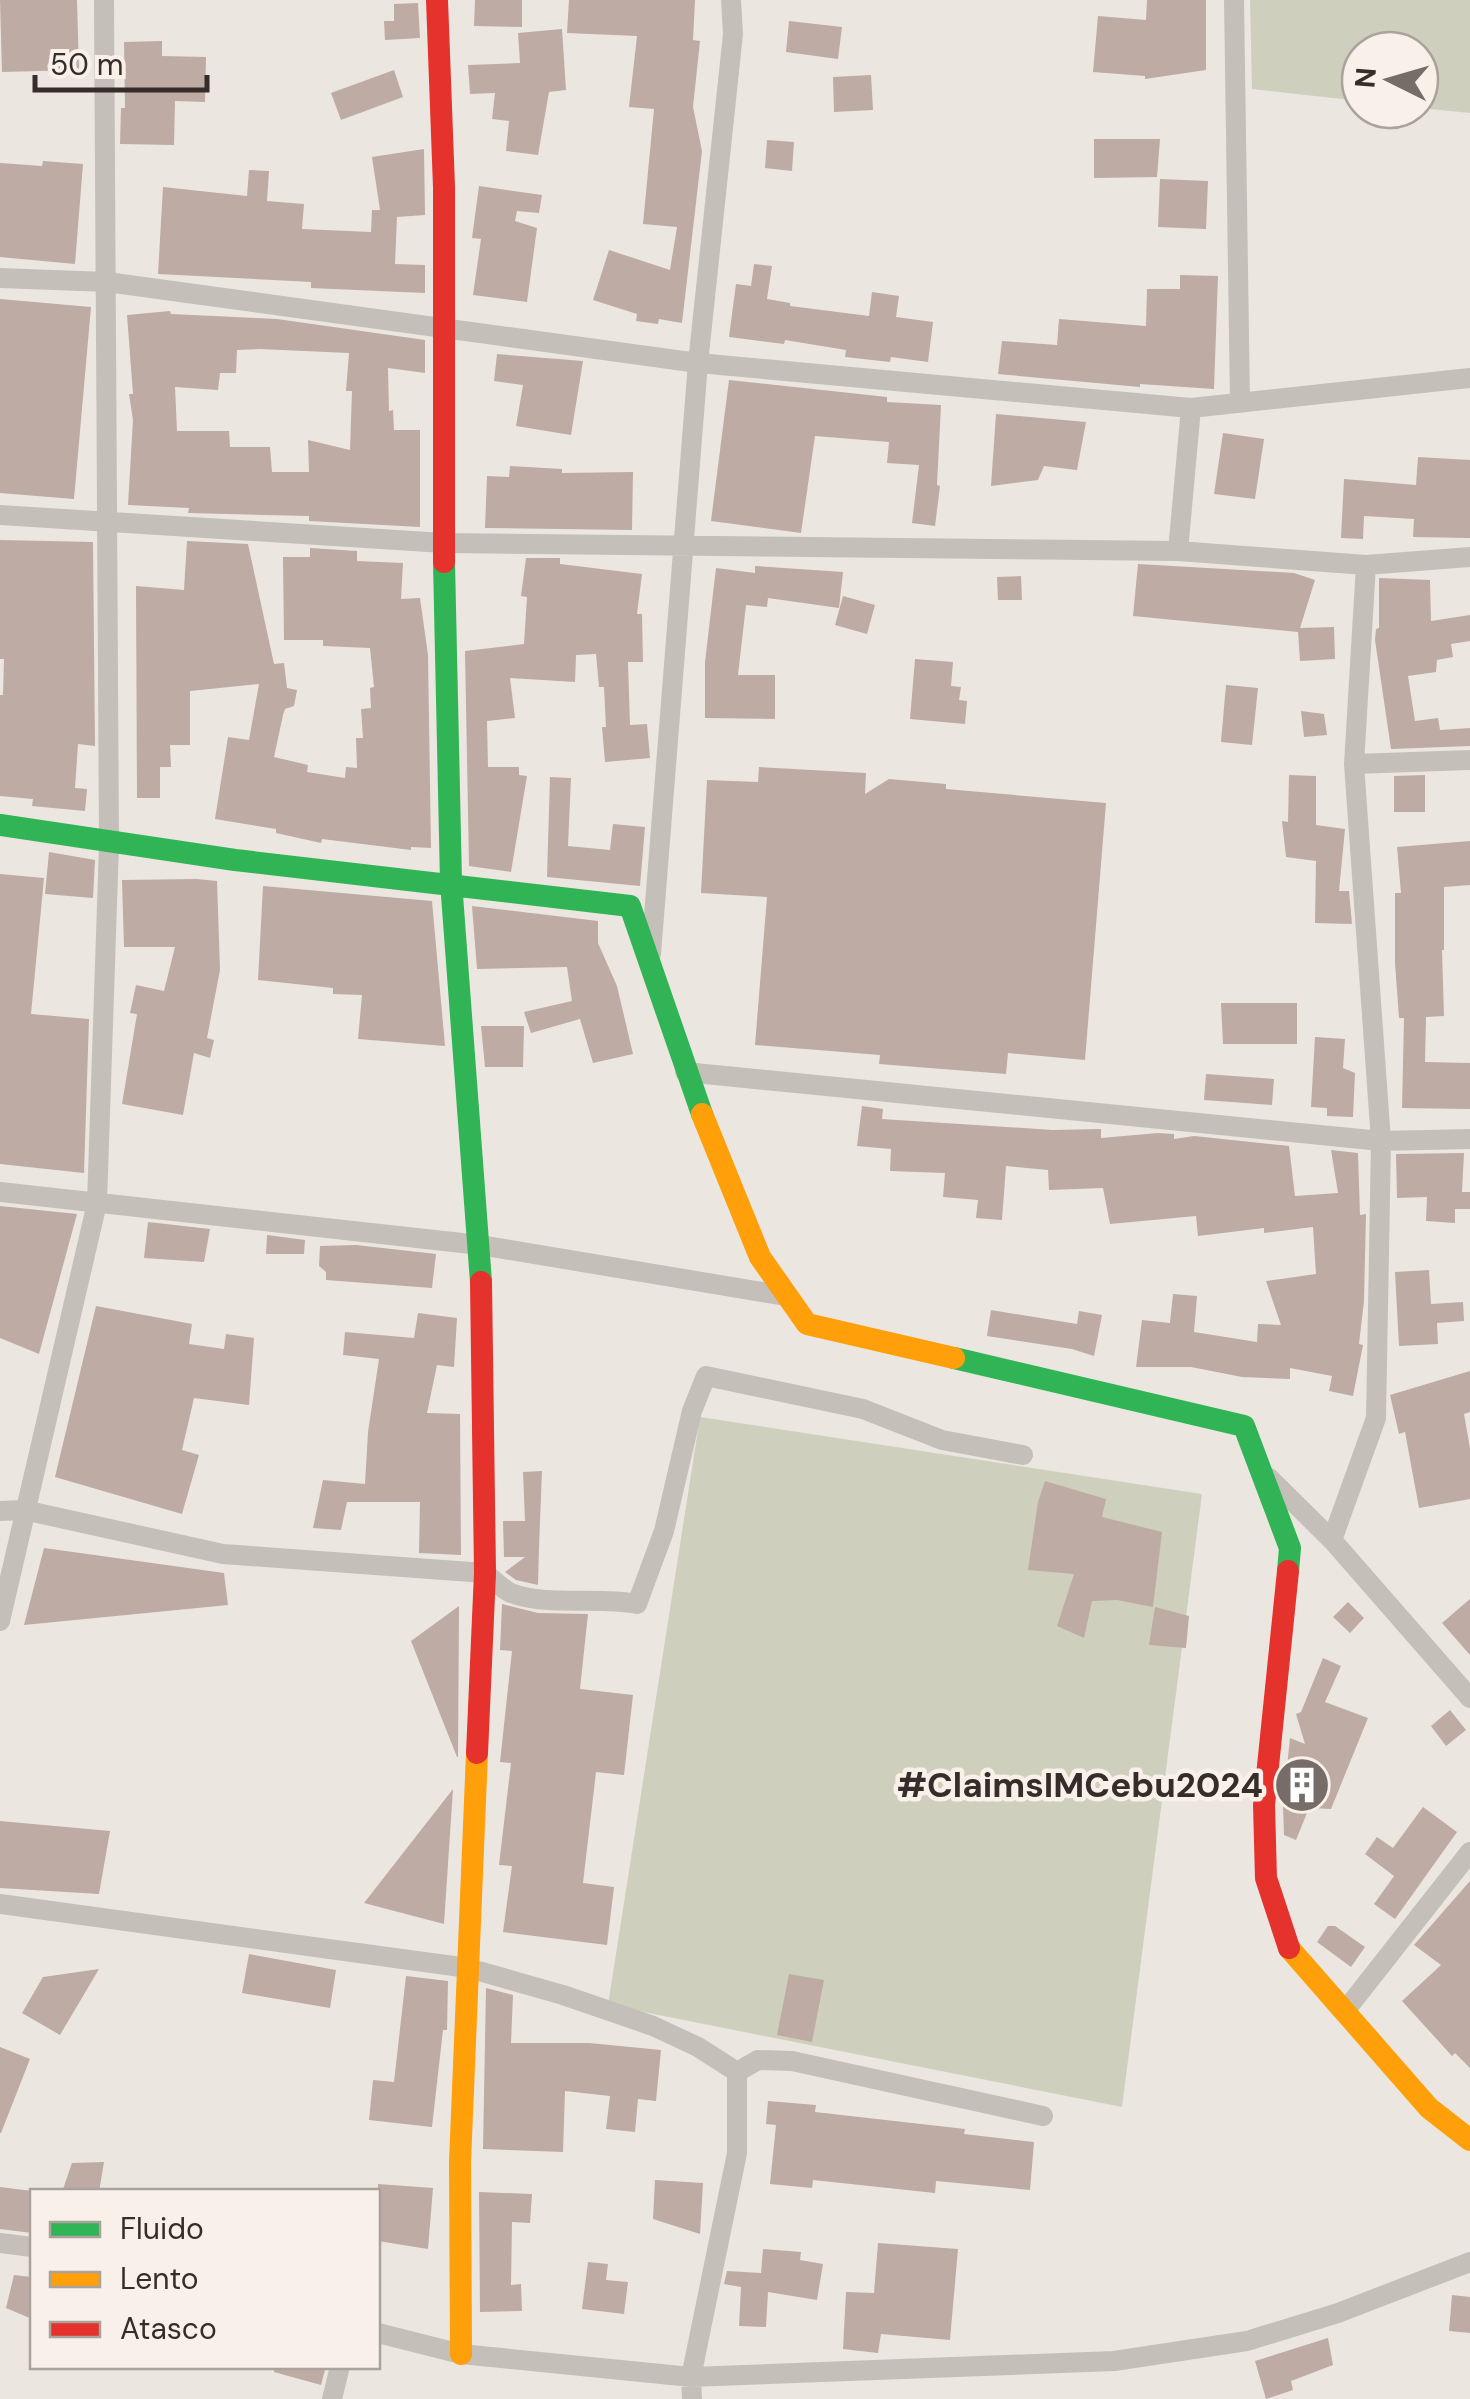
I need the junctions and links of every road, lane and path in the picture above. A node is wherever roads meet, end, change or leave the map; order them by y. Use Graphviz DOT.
graph roads {
  1 [pos="104,0"];
  2 [pos="437,0"];
  3 [pos="732,0"];
  4 [pos="1234,0"];
  5 [pos="0,278"];
  6 [pos="107,282"];
  7 [pos="446,326"];
  8 [pos="698,363"];
  9 [pos="1470,378"];
  10 [pos="1240,403"];
  11 [pos="1191,408"];
  12 [pos="0,515"];
  13 [pos="107,521"];
  14 [pos="444,542"];
  15 [pos="684,546"];
  16 [pos="1178,552"];
  17 [pos="1470,557"];
  18 [pos="1366,565"];
  19 [pos="1470,760"];
  20 [pos="1354,764"];
  21 [pos="0,825"];
  22 [pos="109,845"];
  23 [pos="451,882"];
  24 [pos="650,962"];
  25 [pos="685,1072"];
  26 [pos="1470,1140"];
  27 [pos="1381,1142"];
  28 [pos="0,1192"];
  29 [pos="96,1203"];
  30 [pos="480,1245"];
  31 [pos="786,1296"];
  32 [pos="1023,1455"];
  33 [pos="1261,1470"];
  34 [pos="24,1510"];
  35 [pos="0,1511"];
  36 [pos="1332,1540"];
  37 [pos="485,1574"];
  38 [pos="0,1621"];
  39 [pos="1470,1698"];
  40 [pos="1470,1852"];
  41 [pos="0,1904"];
  42 [pos="468,1968"];
  43 [pos="1345,2012"];
  44 [pos="737,2072"];
  45 [pos="1043,2116"];
  46 [pos="1470,2140"];
  47 [pos="0,2244"];
  48 [pos="30,2247"];
  49 [pos="1470,2262"];
  50 [pos="380,2334"];
  51 [pos="461,2354"];
  52 [pos="339,2369"];
  53 [pos="691,2377"];
  54 [pos="332,2399"];
  55 [pos="692,2399"];
  1 -- 6 [label="street"];
  2 -- 7 [label="street"];
  3 -- 8 [label="street"];
  4 -- 10 [label="street"];
  5 -- 6 [label="street"];
  6 -- 7 [label="street"];
  6 -- 13 [label="street"];
  7 -- 8 [label="street"];
  7 -- 14 [label="street"];
  8 -- 11 [label="street"];
  8 -- 15 [label="street"];
  9 -- 10 [label="street"];
  10 -- 11 [label="street"];
  11 -- 16 [label="street"];
  12 -- 13 [label="street"];
  13 -- 14 [label="street"];
  13 -- 22 [label="street"];
  14 -- 15 [label="street"];
  14 -- 23 [label="street"];
  15 -- 16 [label="street"];
  15 -- 24 [label="street"];
  16 -- 18 [label="street"];
  17 -- 18 [label="street"];
  18 -- 20 [label="street"];
  19 -- 20 [label="street"];
  20 -- 27 [label="street"];
  21 -- 22 [label="street"];
  22 -- 23 [label="street"];
  22 -- 29 [label="street"];
  23 -- 24 [label="street"];
  23 -- 30 [label="street"];
  24 -- 25 [label="street"];
  25 -- 27 [label="street"];
  25 -- 31 [label="street"];
  26 -- 27 [label="street"];
  27 -- 36 [label="street"];
  28 -- 29 [label="street"];
  29 -- 30 [label="street"];
  29 -- 34 [label="street"];
  30 -- 31 [label="street"];
  30 -- 37 [label="street"];
  31 -- 33 [label="street"];
  32 -- 37 [label="street"];
  33 -- 36 [label="street"];
  33 -- 43 [label="street"];
  34 -- 35 [label="street"];
  34 -- 37 [label="street"];
  34 -- 38 [label="street"];
  36 -- 39 [label="street"];
  37 -- 42 [label="street"];
  40 -- 43 [label="street"];
  41 -- 42 [label="street"];
  42 -- 44 [label="street"];
  42 -- 51 [label="street"];
  43 -- 46 [label="street"];
  44 -- 45 [label="street"];
  44 -- 53 [label="street"];
  47 -- 48 [label="street"];
  49 -- 53 [label="street"];
  50 -- 51 [label="street"];
  51 -- 53 [label="street"];
  52 -- 54 [label="street"];
  53 -- 55 [label="street"];
}
